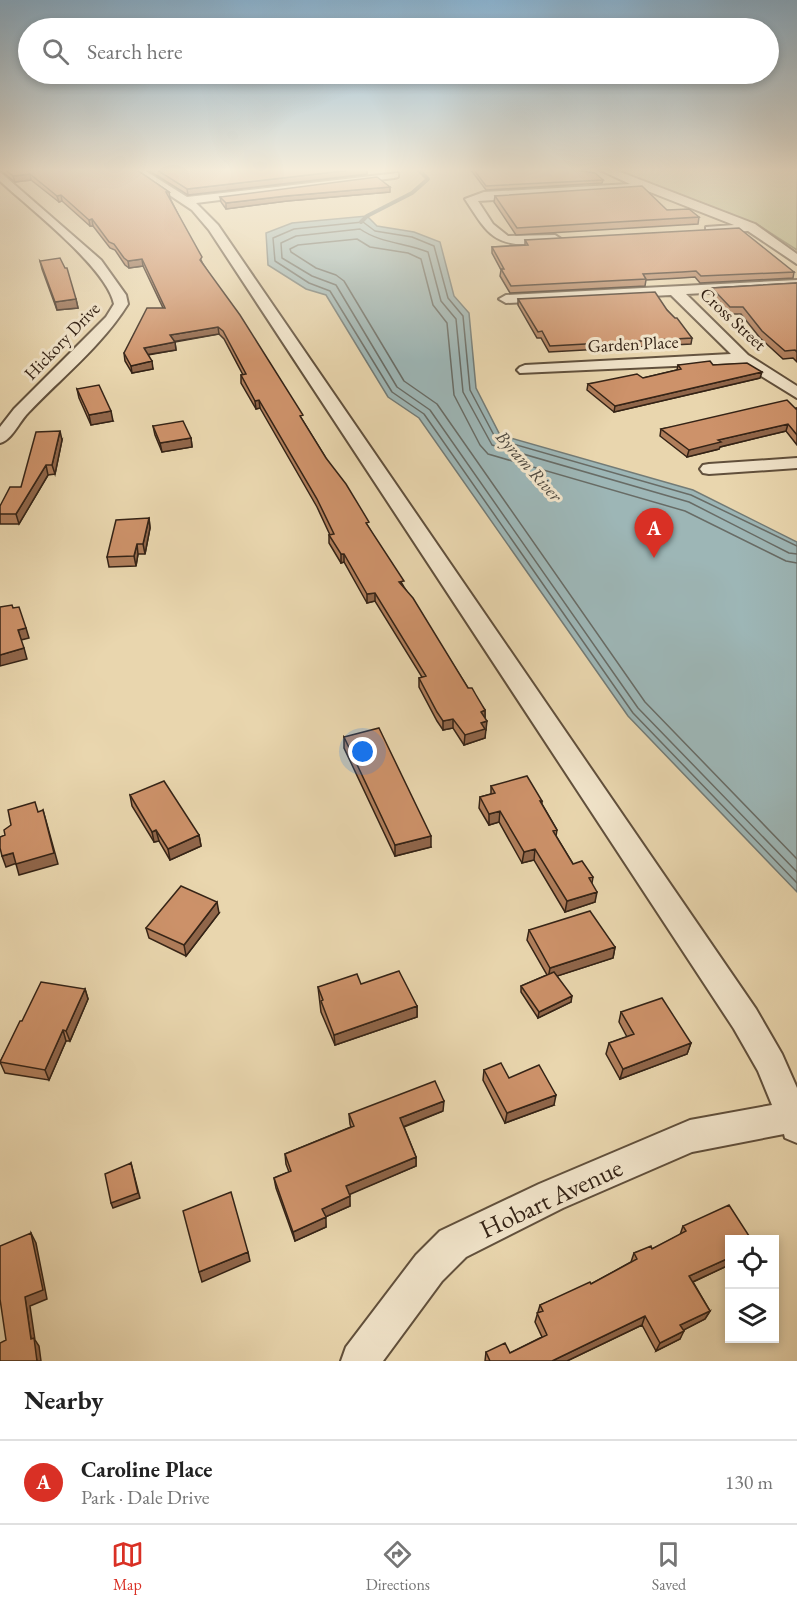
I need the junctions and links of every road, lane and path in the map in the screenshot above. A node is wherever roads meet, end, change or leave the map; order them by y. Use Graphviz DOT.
graph roads {
  1 [pos="63,234"];
  2 [pos="218,234"];
  3 [pos="493,234"];
  4 [pos="760,234"];
  5 [pos="564,238"];
  6 [pos="797,260"];
  7 [pos="797,284"];
  8 [pos="675,291"];
  9 [pos="506,299"];
  10 [pos="743,358"];
  11 [pos="525,370"];
  12 [pos="797,393"];
  13 [pos="0,438"];
  14 [pos="797,463"];
  15 [pos="709,469"];
  16 [pos="795,1122"];
  17 [pos="360,1361"];
  1 -- 13 [label="street, Hickory Drive"];
  2 -- 16 [label="street"];
  3 -- 5 [label="street"];
  4 -- 6 [label="street"];
  7 -- 8 [label="street"];
  8 -- 9 [label="street"];
  8 -- 10 [label="street, Cross Street"];
  10 -- 11 [label="street, Garden Place"];
  10 -- 12 [label="street, Cross Street"];
  14 -- 15 [label="street"];
  16 -- 17 [label="street, Hobart Avenue"];
}
